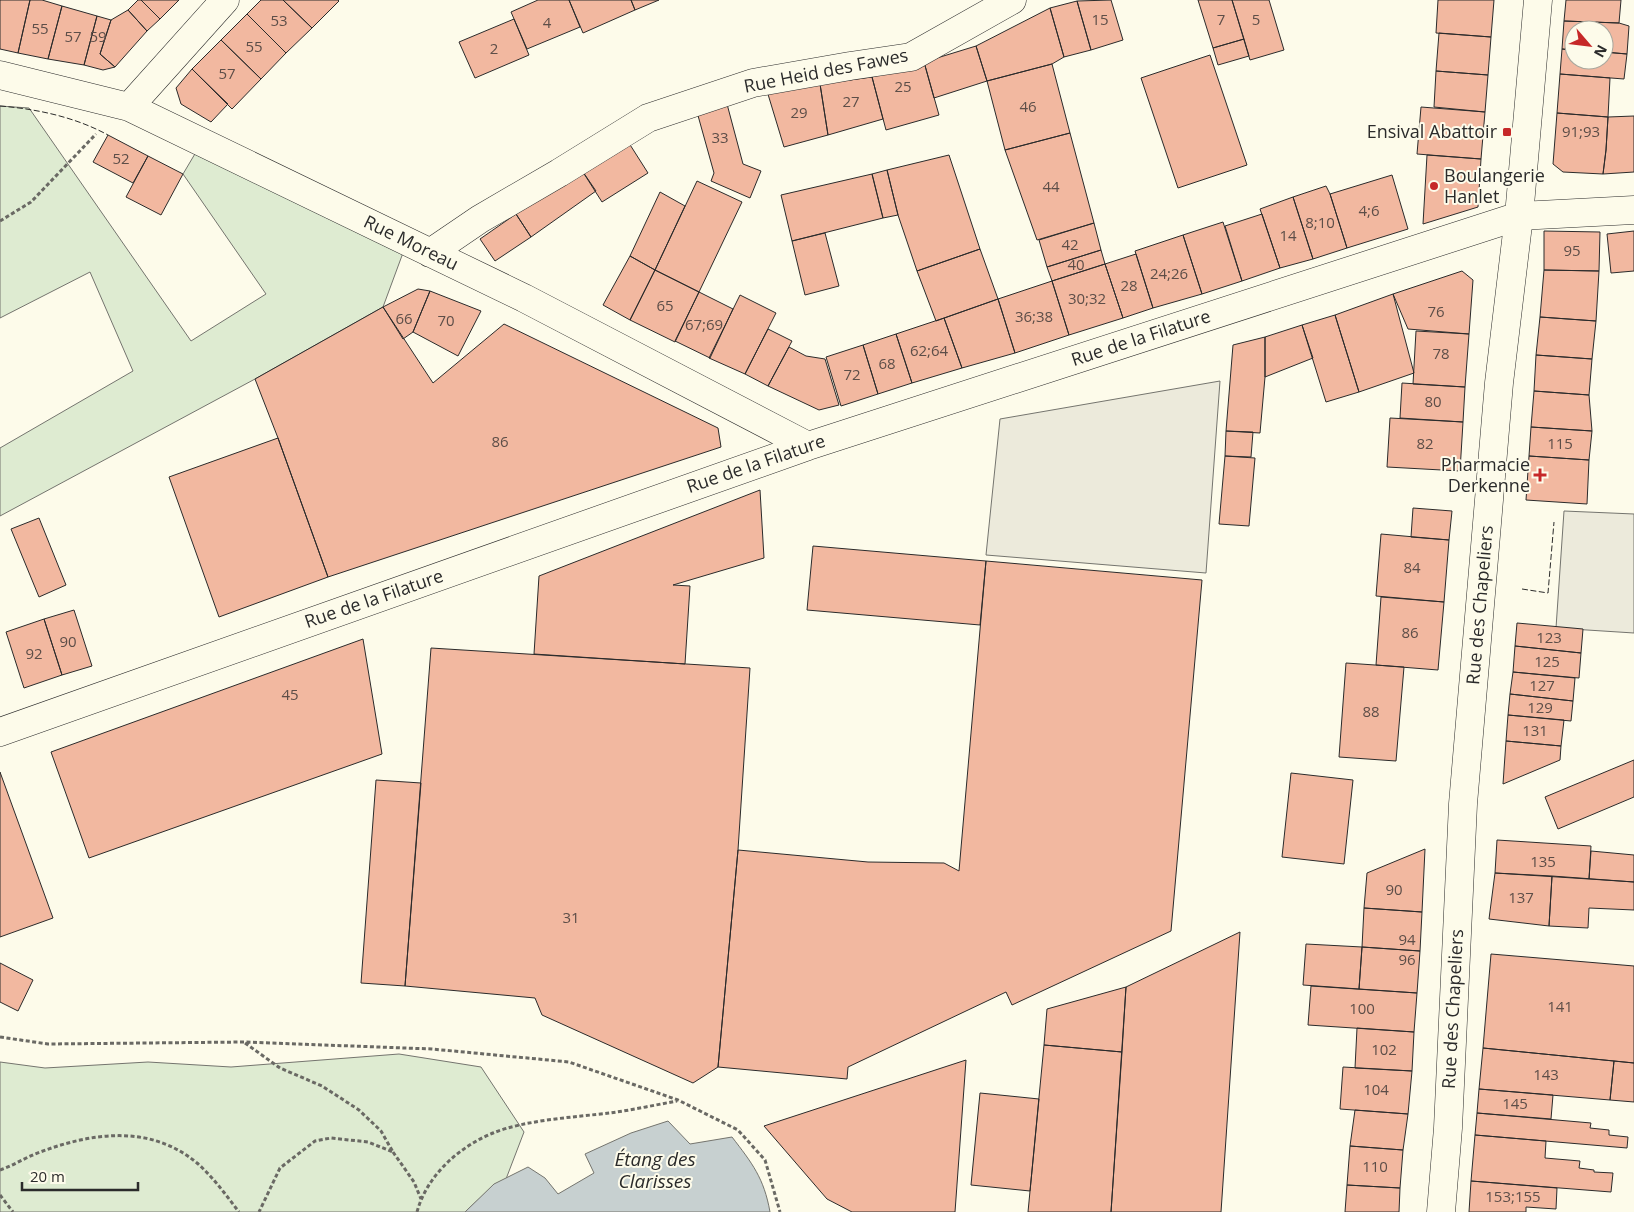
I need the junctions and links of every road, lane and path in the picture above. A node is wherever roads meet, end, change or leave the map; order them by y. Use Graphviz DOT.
graph roads {
  1 [pos="225,0"];
  2 [pos="1012,0"];
  3 [pos="1538,0"];
  4 [pos="0,75"];
  5 [pos="129,107"];
  6 [pos="1634,210"];
  7 [pos="1518,216"];
  8 [pos="0,221"];
  9 [pos="430,253"];
  10 [pos="808,446"];
  11 [pos="0,732"];
  12 [pos="0,1037"];
  13 [pos="244,1042"];
  14 [pos="678,1100"];
  15 [pos="393,1152"];
  16 [pos="0,1170"];
  17 [pos="0,1195"];
  18 [pos="421,1198"];
  19 [pos="13,1212"];
  20 [pos="239,1212"];
  21 [pos="259,1212"];
  22 [pos="417,1212"];
  23 [pos="780,1212"];
  24 [pos="1441,1212"];
  1 -- 5 [label="street"];
  2 -- 9 [label="street, Rue Heid des Fawes"];
  3 -- 7 [label="street, Rue des Chapeliers"];
  4 -- 5 [label="street, Rue Moreau"];
  5 -- 8 [label="path"];
  5 -- 9 [label="street, Rue Moreau"];
  6 -- 7 [label="street, Rue de la Filature"];
  7 -- 10 [label="street, Rue de la Filature"];
  7 -- 24 [label="street, Rue des Chapeliers"];
  9 -- 10 [label="street, Rue Moreau"];
  10 -- 11 [label="street, Rue de la Filature"];
  12 -- 13 [label="path"];
  13 -- 14 [label="path"];
  13 -- 15 [label="path"];
  14 -- 18 [label="path"];
  14 -- 23 [label="path"];
  15 -- 18 [label="path"];
  15 -- 21 [label="path"];
  16 -- 20 [label="path"];
  17 -- 19 [label="path"];
  18 -- 22 [label="path"];
}
